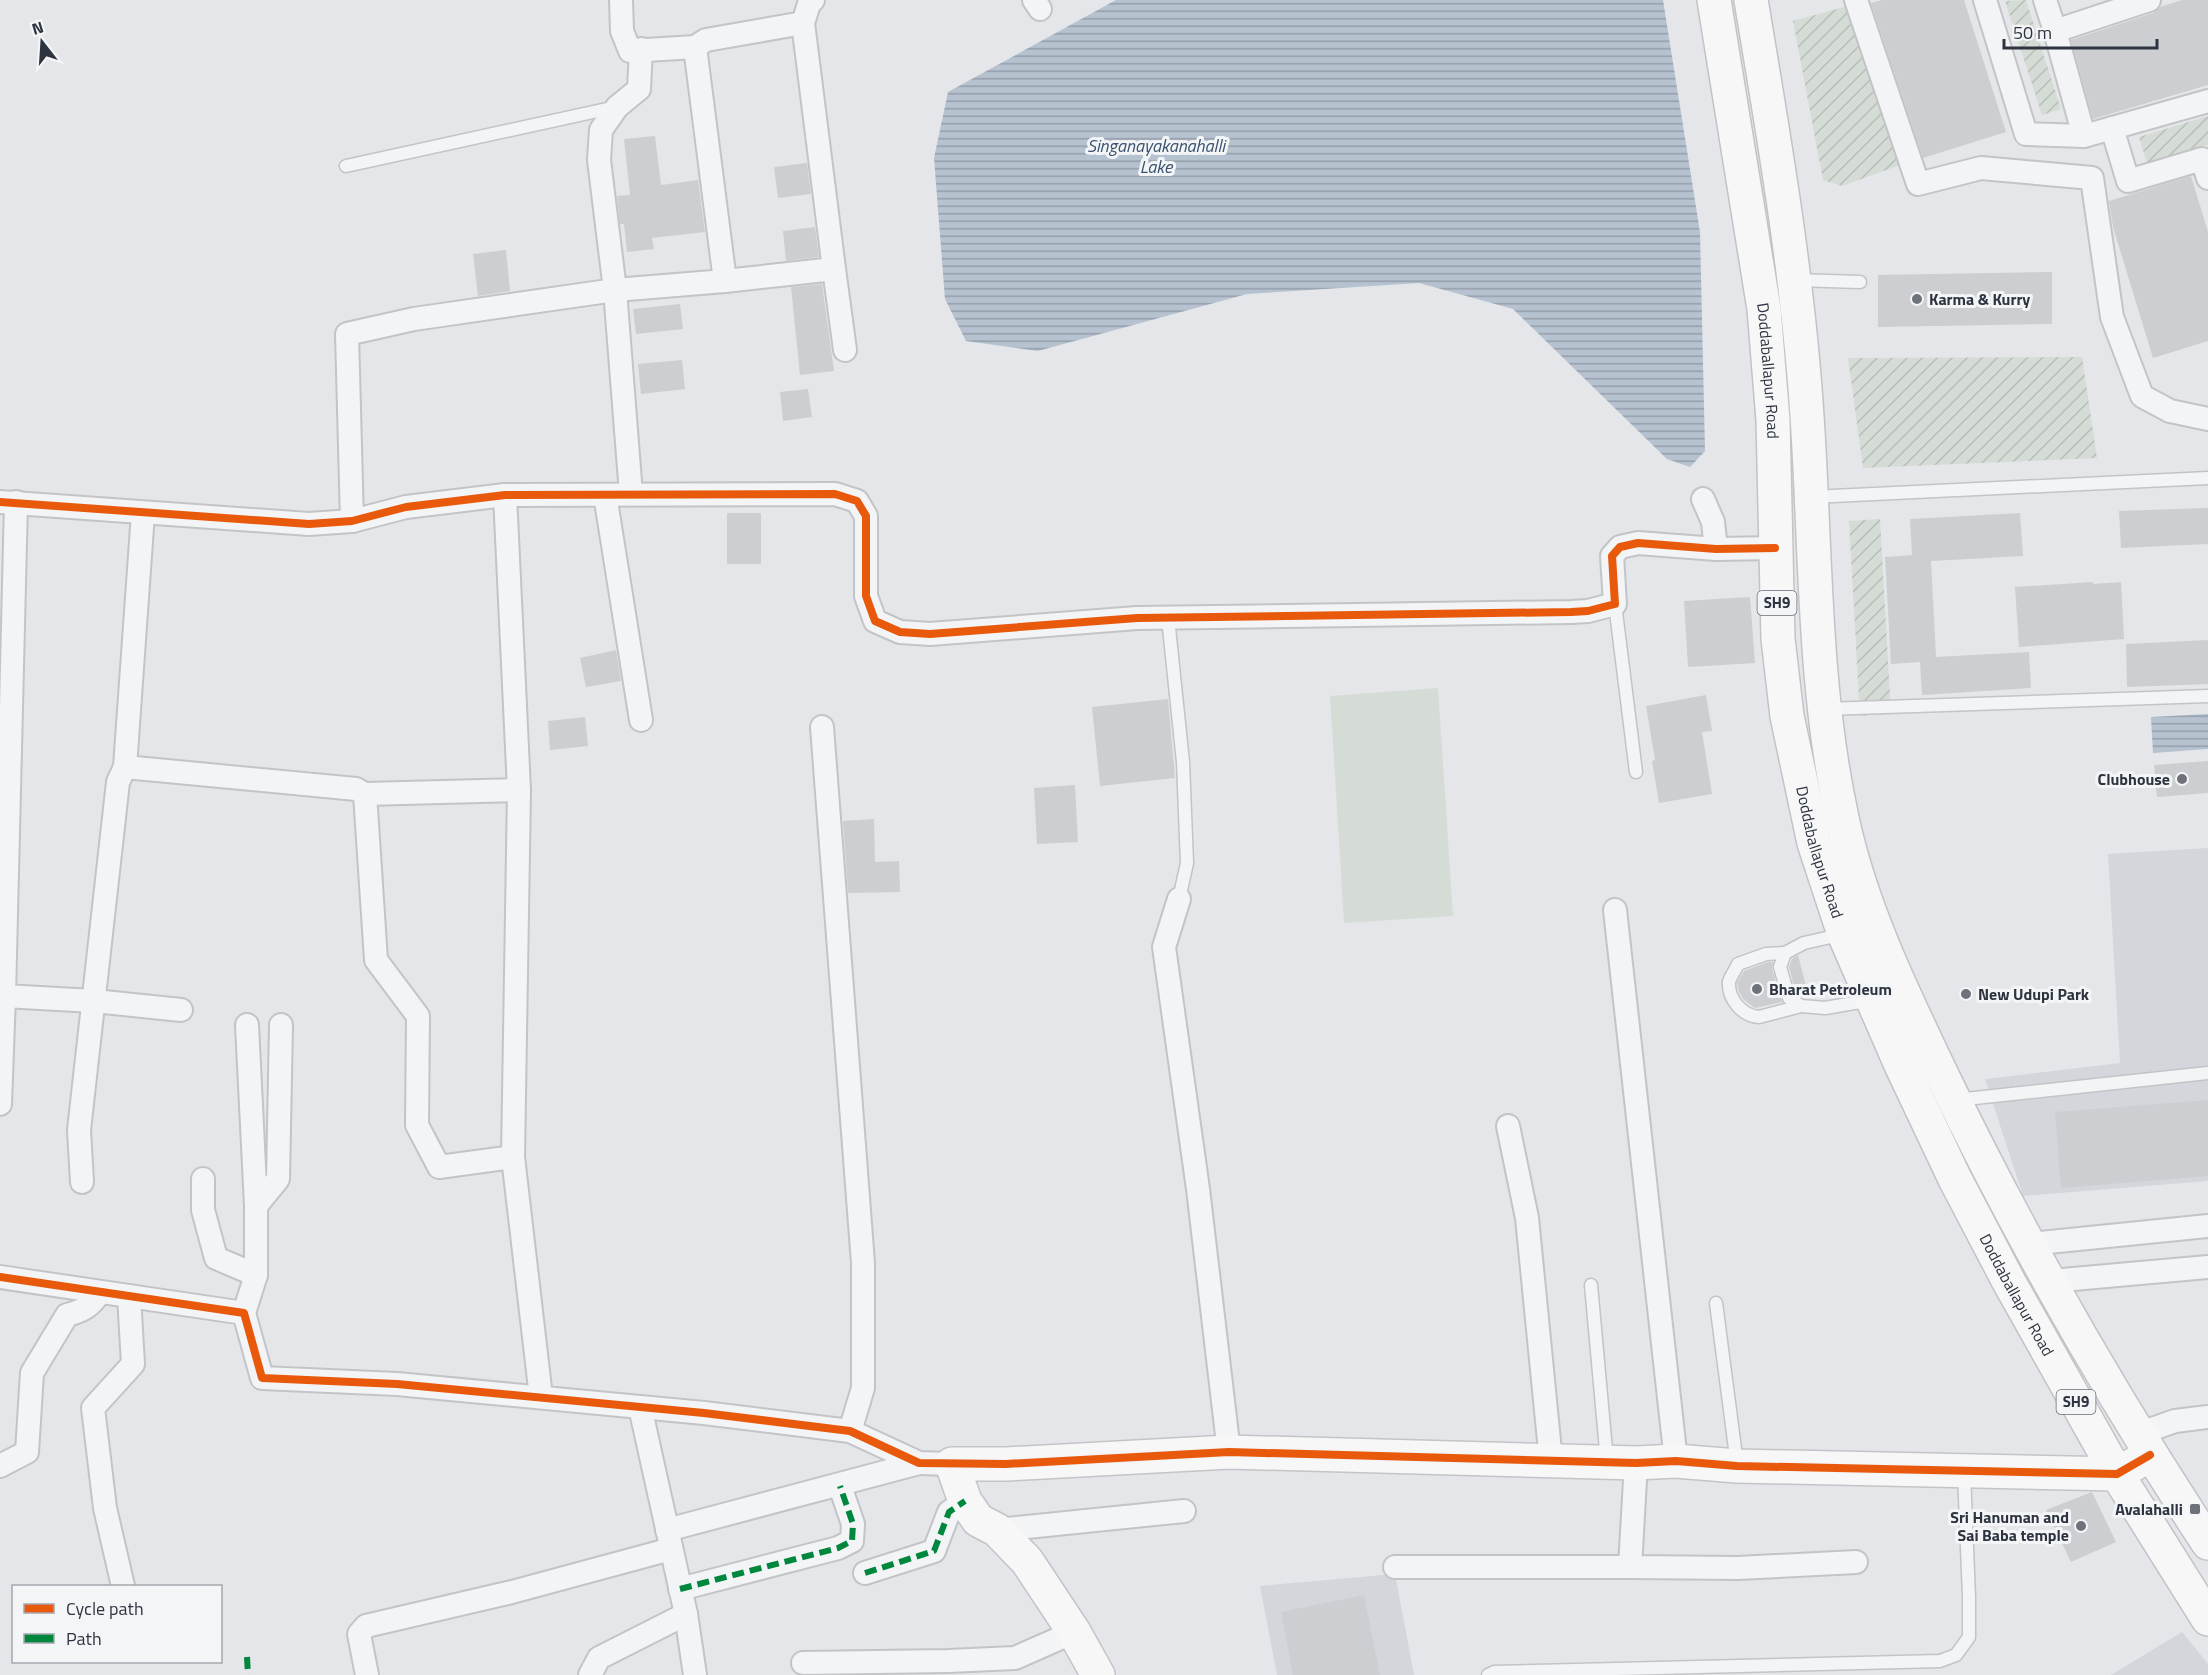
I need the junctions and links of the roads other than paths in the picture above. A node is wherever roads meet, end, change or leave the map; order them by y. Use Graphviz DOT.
graph roads {
  1 [pos="621,0"];
  2 [pos="813,0"];
  3 [pos="1714,0"];
  4 [pos="1751,0"];
  5 [pos="1856,0"];
  6 [pos="1985,0"];
  7 [pos="2045,0"];
  8 [pos="2149,0"];
  9 [pos="803,23"];
  10 [pos="2055,31"];
  11 [pos="695,48"];
  12 [pos="641,49"];
  13 [pos="2208,101"];
  14 [pos="617,107"];
  15 [pos="2112,128"];
  16 [pos="2084,136"];
  17 [pos="346,166"];
  18 [pos="2208,178"];
  19 [pos="834,269"];
  20 [pos="1794,280"];
  21 [pos="725,281"];
  22 [pos="1860,282"];
  23 [pos="615,290"];
  24 [pos="845,350"];
  25 [pos="2208,419"];
  26 [pos="2208,478"];
  27 [pos="631,494"];
  28 [pos="505,495"];
  29 [pos="605,495"];
  30 [pos="1811,497"];
  31 [pos="1703,500"];
  32 [pos="10,502"];
  33 [pos="142,513"];
  34 [pos="352,521"];
  35 [pos="1775,548"];
  36 [pos="1716,549"];
  37 [pos="1615,604"];
  38 [pos="1168,618"];
  39 [pos="2208,696"];
  40 [pos="1823,709"];
  41 [pos="641,720"];
  42 [pos="822,727"];
  43 [pos="125,767"];
  44 [pos="1636,772"];
  45 [pos="519,790"];
  46 [pos="365,794"];
  47 [pos="1179,899"];
  48 [pos="1615,910"];
  49 [pos="1844,934"];
  50 [pos="1785,953"];
  51 [pos="1887,995"];
  52 [pos="4,996"];
  53 [pos="94,1001"];
  54 [pos="1801,1006"];
  55 [pos="181,1010"];
  56 [pos="247,1024"];
  57 [pos="281,1025"];
  58 [pos="2208,1073"];
  59 [pos="1954,1101"];
  60 [pos="0,1104"];
  61 [pos="1508,1125"];
  62 [pos="513,1157"];
  63 [pos="203,1179"];
  64 [pos="82,1182"];
  65 [pos="256,1206"];
  66 [pos="2208,1226"];
  67 [pos="2029,1244"];
  68 [pos="2208,1267"];
  69 [pos="256,1275"];
  70 [pos="0,1277"];
  71 [pos="2051,1281"];
  72 [pos="1592,1286"];
  73 [pos="100,1292"];
  74 [pos="129,1296"];
  75 [pos="1716,1303"];
  76 [pos="244,1313"];
  77 [pos="541,1398"];
  78 [pos="640,1407"];
  79 [pos="2208,1417"];
  80 [pos="850,1431"];
  81 [pos="2144,1444"];
  82 [pos="1229,1452"];
  83 [pos="1551,1461"];
  84 [pos="1676,1461"];
  85 [pos="919,1463"];
  86 [pos="1622,1463"];
  87 [pos="952,1464"];
  88 [pos="0,1466"];
  89 [pos="1737,1466"];
  90 [pos="1964,1471"];
  91 [pos="2117,1474"];
  92 [pos="840,1486"];
  93 [pos="965,1502"];
  94 [pos="1184,1511"];
  95 [pos="997,1530"];
  96 [pos="669,1539"];
  97 [pos="2208,1543"];
  98 [pos="1856,1562"];
  99 [pos="1630,1567"];
  100 [pos="1395,1568"];
  101 [pos="865,1573"];
  102 [pos="123,1585"];
  103 [pos="680,1588"];
  104 [pos="686,1614"];
  105 [pos="2208,1618"];
  106 [pos="1074,1632"];
  107 [pos="802,1663"];
  108 [pos="368,1675"];
  109 [pos="590,1675"];
  110 [pos="695,1675"];
  111 [pos="1098,1675"];
  112 [pos="1488,1675"];
  1 -- 12 [label="street"];
  2 -- 9 [label="street"];
  3 -- 35 [label="main road, Doddaballapur Road / SH9"];
  4 -- 20 [label="main road, Doddaballapur Road / SH9"];
  5 -- 25 [label="street"];
  6 -- 16 [label="street"];
  7 -- 10 [label="street"];
  8 -- 10 [label="street"];
  9 -- 11 [label="street"];
  9 -- 19 [label="street"];
  10 -- 16 [label="street"];
  11 -- 12 [label="street"];
  11 -- 21 [label="street"];
  12 -- 14 [label="street"];
  13 -- 15 [label="street"];
  14 -- 17 [label="lane"];
  14 -- 23 [label="street"];
  15 -- 16 [label="street"];
  15 -- 18 [label="street"];
  19 -- 21 [label="street"];
  19 -- 24 [label="street"];
  20 -- 22 [label="lane"];
  20 -- 30 [label="main road, Doddaballapur Road / SH9"];
  21 -- 23 [label="street"];
  23 -- 27 [label="street"];
  23 -- 34 [label="street"];
  26 -- 30 [label="lane"];
  27 -- 29 [label="street"];
  27 -- 38 [label="street"];
  28 -- 29 [label="street"];
  28 -- 34 [label="street"];
  28 -- 45 [label="street"];
  29 -- 41 [label="street"];
  30 -- 40 [label="main road, Doddaballapur Road / SH9"];
  31 -- 36 [label="street"];
  32 -- 33 [label="street"];
  32 -- 52 [label="street"];
  33 -- 34 [label="street"];
  33 -- 43 [label="street"];
  35 -- 36 [label="street"];
  35 -- 49 [label="main road, Doddaballapur Road / SH9"];
  36 -- 37 [label="street"];
  37 -- 38 [label="street"];
  37 -- 44 [label="lane"];
  38 -- 47 [label="lane"];
  39 -- 40 [label="lane"];
  40 -- 51 [label="main road, Doddaballapur Road / SH9"];
  42 -- 80 [label="street"];
  43 -- 46 [label="street"];
  43 -- 53 [label="street"];
  45 -- 46 [label="street"];
  45 -- 62 [label="street"];
  46 -- 62 [label="street"];
  47 -- 82 [label="street"];
  48 -- 84 [label="street"];
  49 -- 50 [label="lane"];
  49 -- 51 [label="main road, Doddaballapur Road / SH9"];
  50 -- 54 [label="lane"];
  50 -- 54 [label="lane"];
  51 -- 54 [label="lane"];
  51 -- 59 [label="main road, Doddaballapur Road / SH9"];
  51 -- 91 [label="main road, Doddaballapur Road / SH9"];
  52 -- 53 [label="street"];
  52 -- 60 [label="street"];
  53 -- 55 [label="street"];
  53 -- 64 [label="street"];
  56 -- 65 [label="street"];
  57 -- 65 [label="street"];
  58 -- 59 [label="lane"];
  59 -- 67 [label="main road, Doddaballapur Road / SH9"];
  61 -- 83 [label="street"];
  62 -- 77 [label="street"];
  63 -- 69 [label="street"];
  65 -- 69 [label="street"];
  66 -- 67 [label="street"];
  67 -- 71 [label="main road, Doddaballapur Road / SH9"];
  68 -- 71 [label="street"];
  69 -- 76 [label="street"];
  70 -- 73 [label="street"];
  71 -- 81 [label="main road, Doddaballapur Road / SH9"];
  72 -- 86 [label="lane"];
  73 -- 74 [label="street"];
  73 -- 88 [label="street"];
  74 -- 76 [label="street"];
  74 -- 102 [label="street"];
  75 -- 89 [label="lane"];
  76 -- 77 [label="street"];
  77 -- 78 [label="street"];
  78 -- 80 [label="street"];
  78 -- 96 [label="street"];
  79 -- 81 [label="street"];
  80 -- 85 [label="street"];
  81 -- 91 [label="main road"];
  81 -- 97 [label="main road, Doddaballapur Road / SH9"];
  82 -- 83 [label="main road"];
  82 -- 87 [label="main road"];
  83 -- 86 [label="main road"];
  84 -- 86 [label="main road"];
  84 -- 89 [label="main road"];
  85 -- 87 [label="street"];
  85 -- 92 [label="street"];
  86 -- 99 [label="street"];
  87 -- 93 [label="main road"];
  89 -- 90 [label="main road"];
  90 -- 91 [label="main road"];
  90 -- 112 [label="lane"];
  91 -- 105 [label="main road, Doddaballapur Road / SH9"];
  92 -- 96 [label="street"];
  92 -- 103 [label="street"];
  93 -- 95 [label="main road"];
  93 -- 101 [label="street"];
  94 -- 95 [label="street"];
  95 -- 106 [label="main road"];
  96 -- 103 [label="street"];
  96 -- 108 [label="street"];
  98 -- 99 [label="street"];
  99 -- 100 [label="street"];
  103 -- 104 [label="street"];
  104 -- 109 [label="street"];
  104 -- 110 [label="street"];
  106 -- 107 [label="street"];
  106 -- 111 [label="main road"];
}
